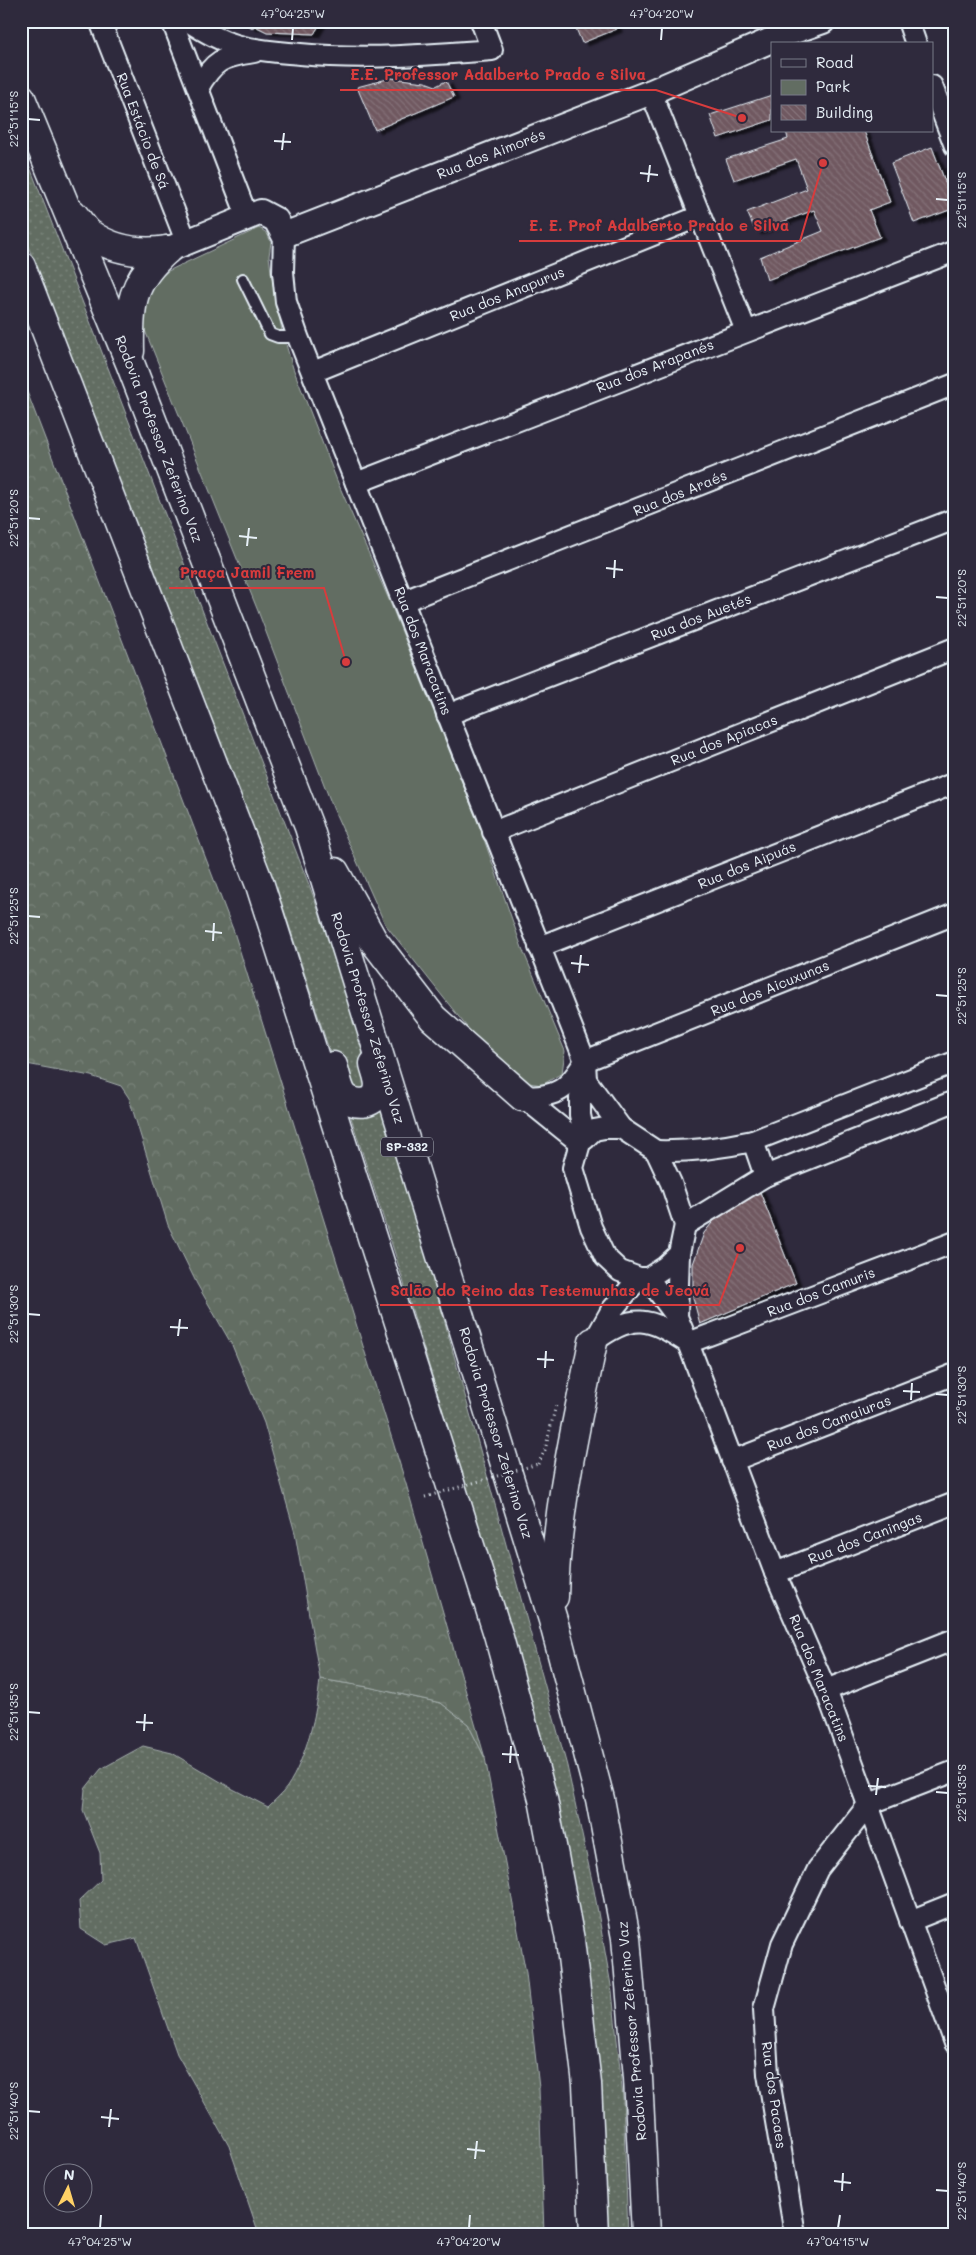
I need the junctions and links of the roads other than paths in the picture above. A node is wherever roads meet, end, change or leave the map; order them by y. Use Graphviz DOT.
graph roads {
  1 [pos="100,21"];
  2 [pos="172,21"];
  3 [pos="188,21"];
  4 [pos="481,21"];
  5 [pos="823,21"];
  6 [pos="908,21"];
  7 [pos="915,42"];
  8 [pos="263,51"];
  9 [pos="198,88"];
  10 [pos="934,90"];
  11 [pos="651,92"];
  12 [pos="21,98"];
  13 [pos="950,120"];
  14 [pos="955,146"];
  15 [pos="65,204"];
  16 [pos="247,216"];
  17 [pos="700,216"];
  18 [pos="284,235"];
  19 [pos="176,245"];
  20 [pos="955,251"];
  21 [pos="21,266"];
  22 [pos="243,279"];
  23 [pos="746,330"];
  24 [pos="298,337"];
  25 [pos="130,363"];
  26 [pos="313,372"];
  27 [pos="955,384"];
  28 [pos="356,483"];
  29 [pos="955,518"];
  30 [pos="191,521"];
  31 [pos="147,593"];
  32 [pos="404,601"];
  33 [pos="955,648"];
  34 [pos="447,715"];
  35 [pos="955,783"];
  36 [pos="309,826"];
  37 [pos="494,832"];
  38 [pos="955,914"];
  39 [pos="539,947"];
  40 [pos="955,1062"];
  41 [pos="586,1071"];
  42 [pos="523,1097"];
  43 [pos="955,1101"];
  44 [pos="621,1128"];
  45 [pos="582,1141"];
  46 [pos="753,1141"];
  47 [pos="656,1151"];
  48 [pos="765,1176"];
  49 [pos="685,1225"];
  50 [pos="955,1242"];
  51 [pos="679,1254"];
  52 [pos="643,1278"];
  53 [pos="677,1317"];
  54 [pos="593,1342"];
  55 [pos="688,1343"];
  56 [pos="955,1374"];
  57 [pos="732,1460"];
  58 [pos="955,1504"];
  59 [pos="775,1573"];
  60 [pos="553,1620"];
  61 [pos="955,1638"];
  62 [pos="826,1690"];
  63 [pos="955,1771"];
  64 [pos="869,1804"];
  65 [pos="955,1904"];
  66 [pos="910,1921"];
  67 [pos="954,2039"];
  68 [pos="594,2234"];
  69 [pos="646,2234"];
  70 [pos="795,2234"];
  1 -- 19 [label="street, Rua Estácio de Sá"];
  2 -- 9 [label="street"];
  3 -- 8 [label="street"];
  4 -- 8 [label="street"];
  5 -- 11 [label="street, Rua dos Aimorés"];
  6 -- 7 [label="street"];
  8 -- 9 [label="street"];
  9 -- 16 [label="street"];
  10 -- 13 [label="street"];
  11 -- 17 [label="street"];
  11 -- 18 [label="street, Rua dos Aimorés"];
  12 -- 15 [label="highway, Rodovia Professor Zeferino Vaz / SP-332"];
  13 -- 14 [label="street"];
  15 -- 19 [label="highway"];
  15 -- 25 [label="highway, Rodovia Professor Zeferino Vaz / SP-332"];
  16 -- 18 [label="street"];
  16 -- 19 [label="street"];
  17 -- 23 [label="street"];
  17 -- 26 [label="street, Rua dos Anapurus"];
  18 -- 24 [label="street, Rua dos Maracatins"];
  19 -- 25 [label="highway"];
  20 -- 23 [label="street, Rua dos Arapanés"];
  21 -- 31 [label="highway"];
  22 -- 24 [label="lane"];
  23 -- 28 [label="street, Rua dos Arapanés"];
  24 -- 26 [label="street, Rua dos Maracatins"];
  25 -- 30 [label="highway, Rodovia Professor Zeferino Vaz / SP-332"];
  26 -- 28 [label="street, Rua dos Maracatins"];
  27 -- 32 [label="street, Rua dos Araés"];
  28 -- 32 [label="street, Rua dos Maracatins"];
  29 -- 34 [label="street, Rua dos Auetés"];
  30 -- 31 [label="highway"];
  30 -- 36 [label="highway, Rodovia Professor Zeferino Vaz / SP-332"];
  31 -- 68 [label="highway"];
  32 -- 34 [label="street, Rua dos Maracatins"];
  33 -- 37 [label="street, Rua dos Apiacas"];
  34 -- 37 [label="street, Rua dos Maracatins"];
  35 -- 39 [label="street, Rua dos Aipuás"];
  36 -- 42 [label="highway"];
  36 -- 60 [label="highway, Rodovia Professor Zeferino Vaz / SP-332"];
  37 -- 39 [label="street, Rua dos Maracatins"];
  38 -- 41 [label="street, Rua dos Aicuxunas"];
  39 -- 41 [label="street, Rua dos Maracatins"];
  40 -- 46 [label="street"];
  41 -- 42 [label="street"];
  41 -- 44 [label="street, Rua dos Maracatins"];
  41 -- 45 [label="street"];
  42 -- 45 [label="street"];
  43 -- 48 [label="street"];
  44 -- 45 [label="street"];
  44 -- 47 [label="street"];
  45 -- 52 [label="street"];
  46 -- 47 [label="street"];
  46 -- 48 [label="street"];
  47 -- 49 [label="street"];
  48 -- 49 [label="street"];
  49 -- 51 [label="street"];
  50 -- 55 [label="street, Rua dos Camuris"];
  51 -- 52 [label="street"];
  51 -- 53 [label="street, Rua dos Maracatins"];
  52 -- 53 [label="street, Rua dos Maracatins"];
  52 -- 54 [label="street"];
  53 -- 55 [label="street, Rua dos Maracatins"];
  54 -- 55 [label="street"];
  54 -- 60 [label="highway"];
  55 -- 57 [label="street, Rua dos Maracatins"];
  56 -- 57 [label="street, Rua dos Camaiuras"];
  57 -- 59 [label="street, Rua dos Maracatins"];
  58 -- 59 [label="street, Rua dos Caningas"];
  59 -- 62 [label="street, Rua dos Maracatins"];
  60 -- 69 [label="highway, Rodovia Professor Zeferino Vaz / SP-332"];
  61 -- 62 [label="street"];
  62 -- 64 [label="street, Rua dos Maracatins"];
  63 -- 64 [label="street"];
  64 -- 66 [label="street, Rua dos Maracatins"];
  64 -- 70 [label="street, Rua dos Pacaes"];
  65 -- 66 [label="street"];
  66 -- 67 [label="street, Rua dos Maracatins"];
}
